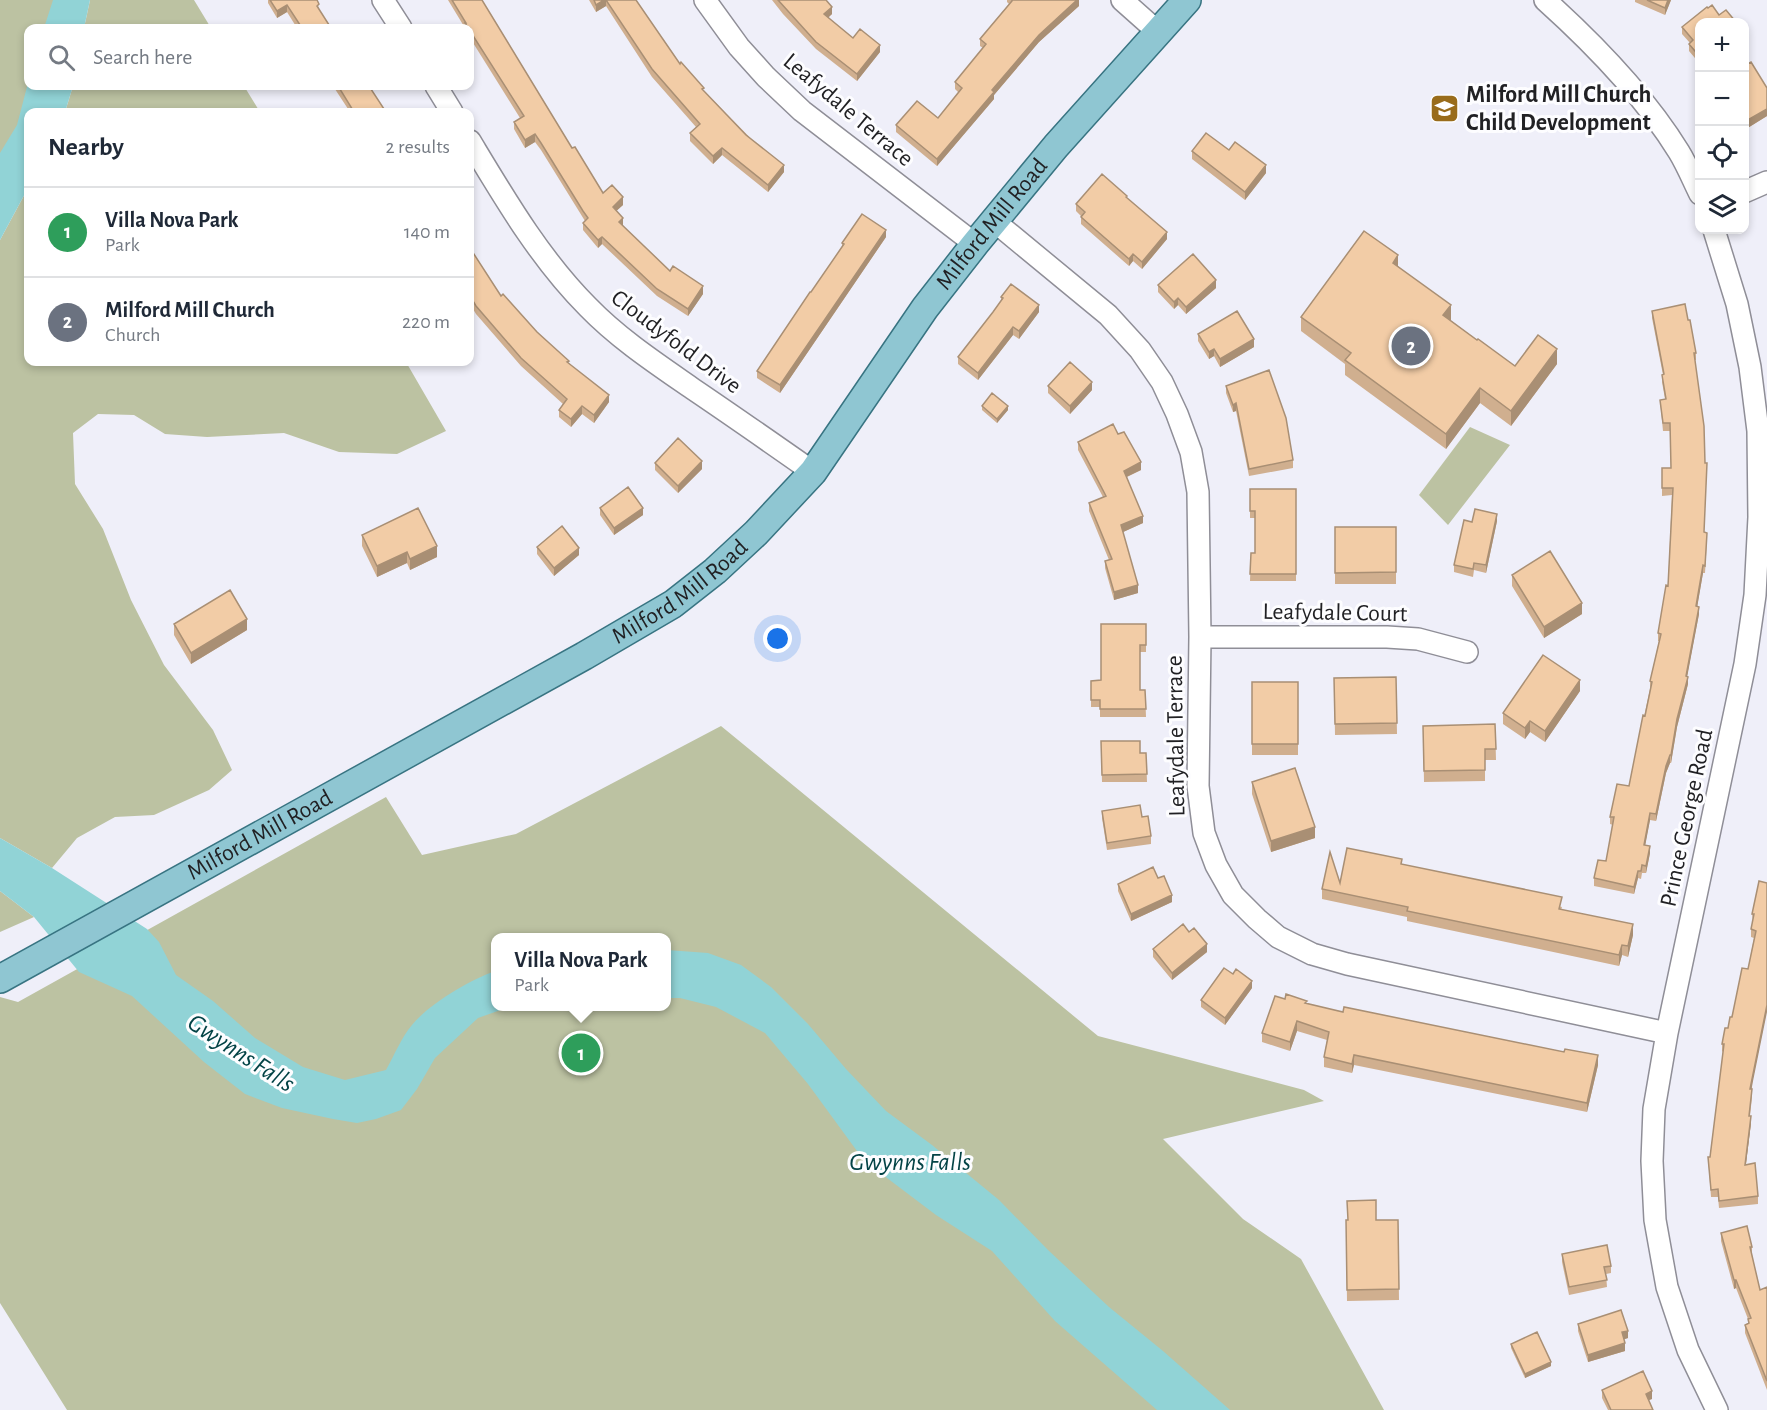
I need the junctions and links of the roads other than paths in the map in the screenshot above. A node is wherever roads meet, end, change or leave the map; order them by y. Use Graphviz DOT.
graph roads {
  1 [pos="383,0"];
  2 [pos="705,0"];
  3 [pos="1122,0"];
  4 [pos="1187,0"];
  5 [pos="1549,2"];
  6 [pos="398,24"];
  7 [pos="1158,32"];
  8 [pos="438,90"];
  9 [pos="450,108"];
  10 [pos="474,148"];
  11 [pos="1767,182"];
  12 [pos="1695,184"];
  13 [pos="1749,190"];
  14 [pos="994,221"];
  15 [pos="1715,234"];
  16 [pos="975,244"];
  17 [pos="1763,431"];
  18 [pos="813,472"];
  19 [pos="1200,637"];
  20 [pos="1467,652"];
  21 [pos="0,979"];
  22 [pos="1667,1033"];
  23 [pos="1717,1410"];
  1 -- 6 [label="street"];
  2 -- 16 [label="street, Leafydale Terrace"];
  3 -- 7 [label="street"];
  4 -- 7 [label="main road, Milford Mill Road"];
  5 -- 12 [label="street"];
  7 -- 14 [label="main road, Milford Mill Road"];
  8 -- 9 [label="street"];
  10 -- 18 [label="street, Cloudyfold Drive"];
  11 -- 13 [label="street"];
  14 -- 16 [label="main road, Milford Mill Road"];
  14 -- 19 [label="street, Leafydale Terrace"];
  15 -- 17 [label="street, Prince George Road"];
  16 -- 18 [label="main road, Milford Mill Road"];
  17 -- 22 [label="street, Prince George Road"];
  18 -- 21 [label="main road, Milford Mill Road"];
  19 -- 20 [label="street, Leafydale Court"];
  19 -- 22 [label="street, Leafydale Terrace"];
  22 -- 23 [label="street, Prince George Road"];
}
